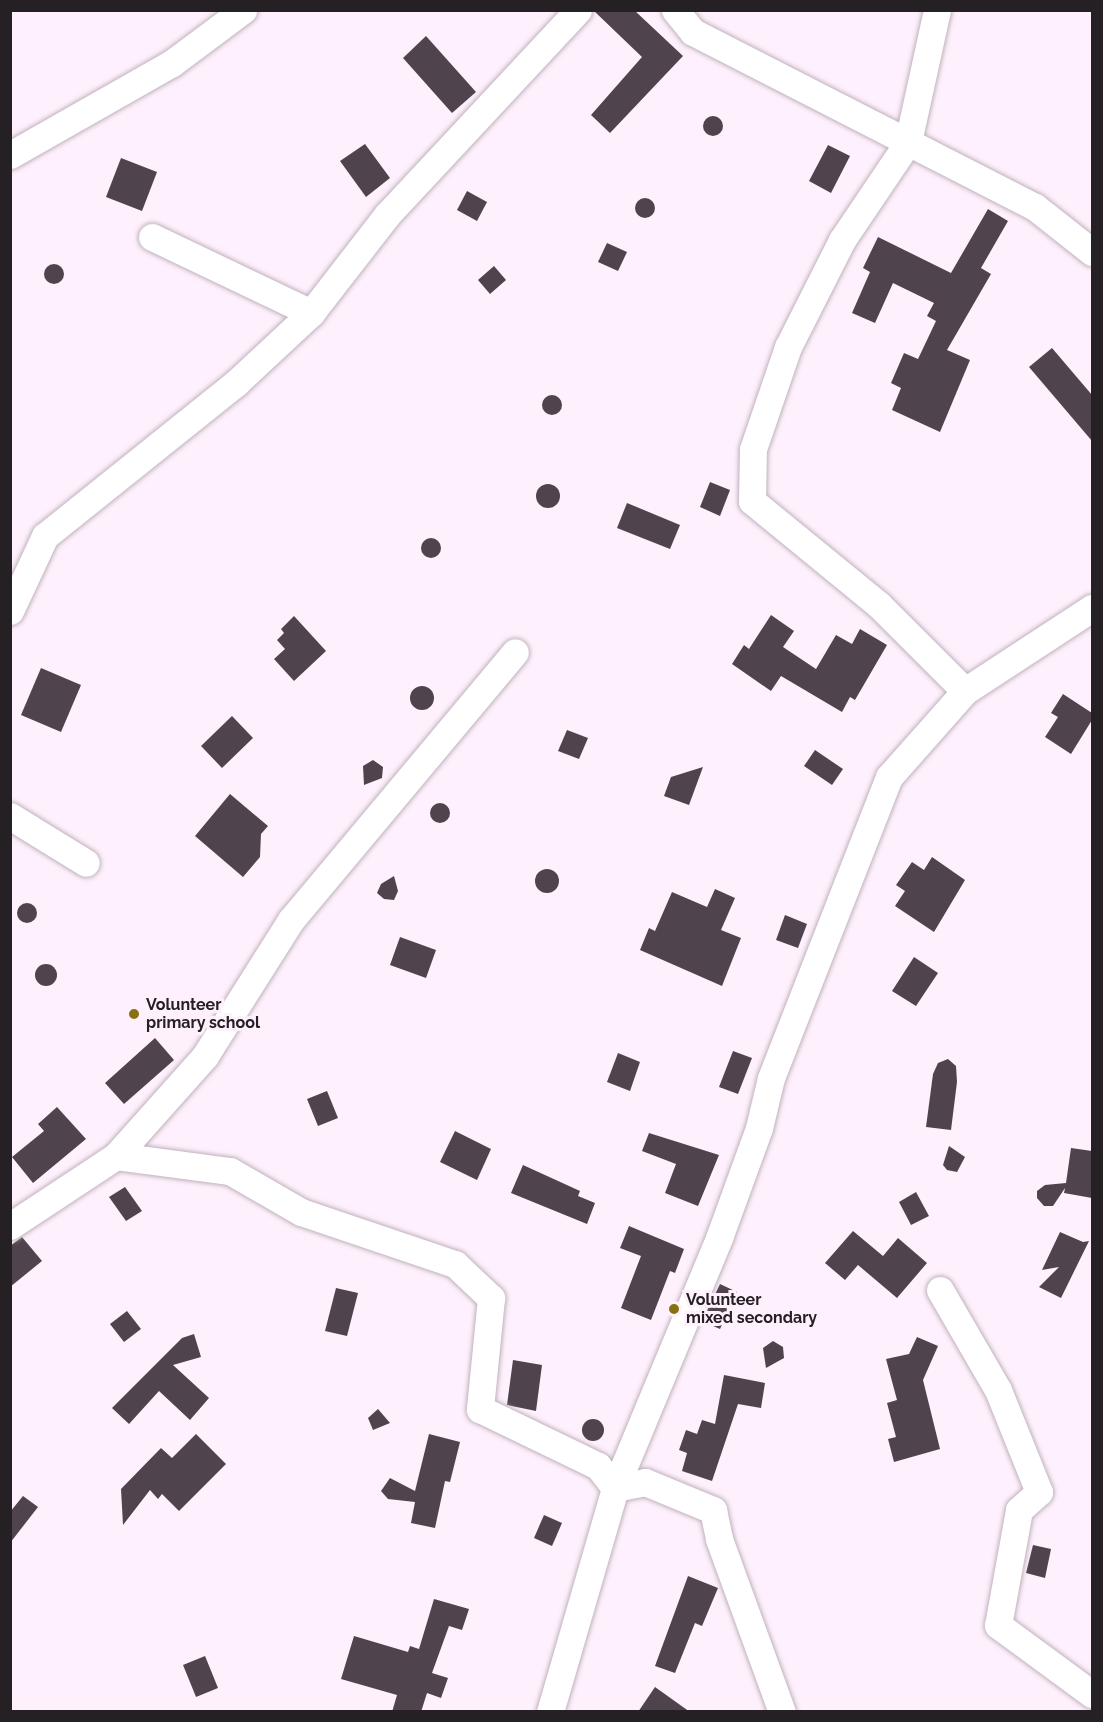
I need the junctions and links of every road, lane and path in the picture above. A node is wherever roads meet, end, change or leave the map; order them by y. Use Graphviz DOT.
graph roads {
  1 [pos="243,10"];
  2 [pos="578,10"];
  3 [pos="675,10"];
  4 [pos="937,10"];
  5 [pos="908,142"];
  6 [pos="10,155"];
  7 [pos="152,237"];
  8 [pos="1092,252"];
  9 [pos="311,313"];
  10 [pos="1092,609"];
  11 [pos="10,611"];
  12 [pos="515,652"];
  13 [pos="965,691"];
  14 [pos="10,816"];
  15 [pos="86,863"];
  16 [pos="116,1156"];
  17 [pos="10,1226"];
  18 [pos="939,1290"];
  19 [pos="615,1488"];
  20 [pos="1092,1694"];
  21 [pos="550,1712"];
  22 [pos="782,1712"];
  1 -- 6 [label="street"];
  2 -- 9 [label="street"];
  3 -- 5 [label="street"];
  4 -- 5 [label="street"];
  5 -- 8 [label="street"];
  5 -- 13 [label="street"];
  7 -- 9 [label="street"];
  9 -- 11 [label="street"];
  10 -- 13 [label="street"];
  12 -- 16 [label="street"];
  13 -- 19 [label="street"];
  14 -- 15 [label="street"];
  16 -- 17 [label="street"];
  16 -- 19 [label="street"];
  18 -- 20 [label="street"];
  19 -- 21 [label="street"];
  19 -- 22 [label="street"];
}
